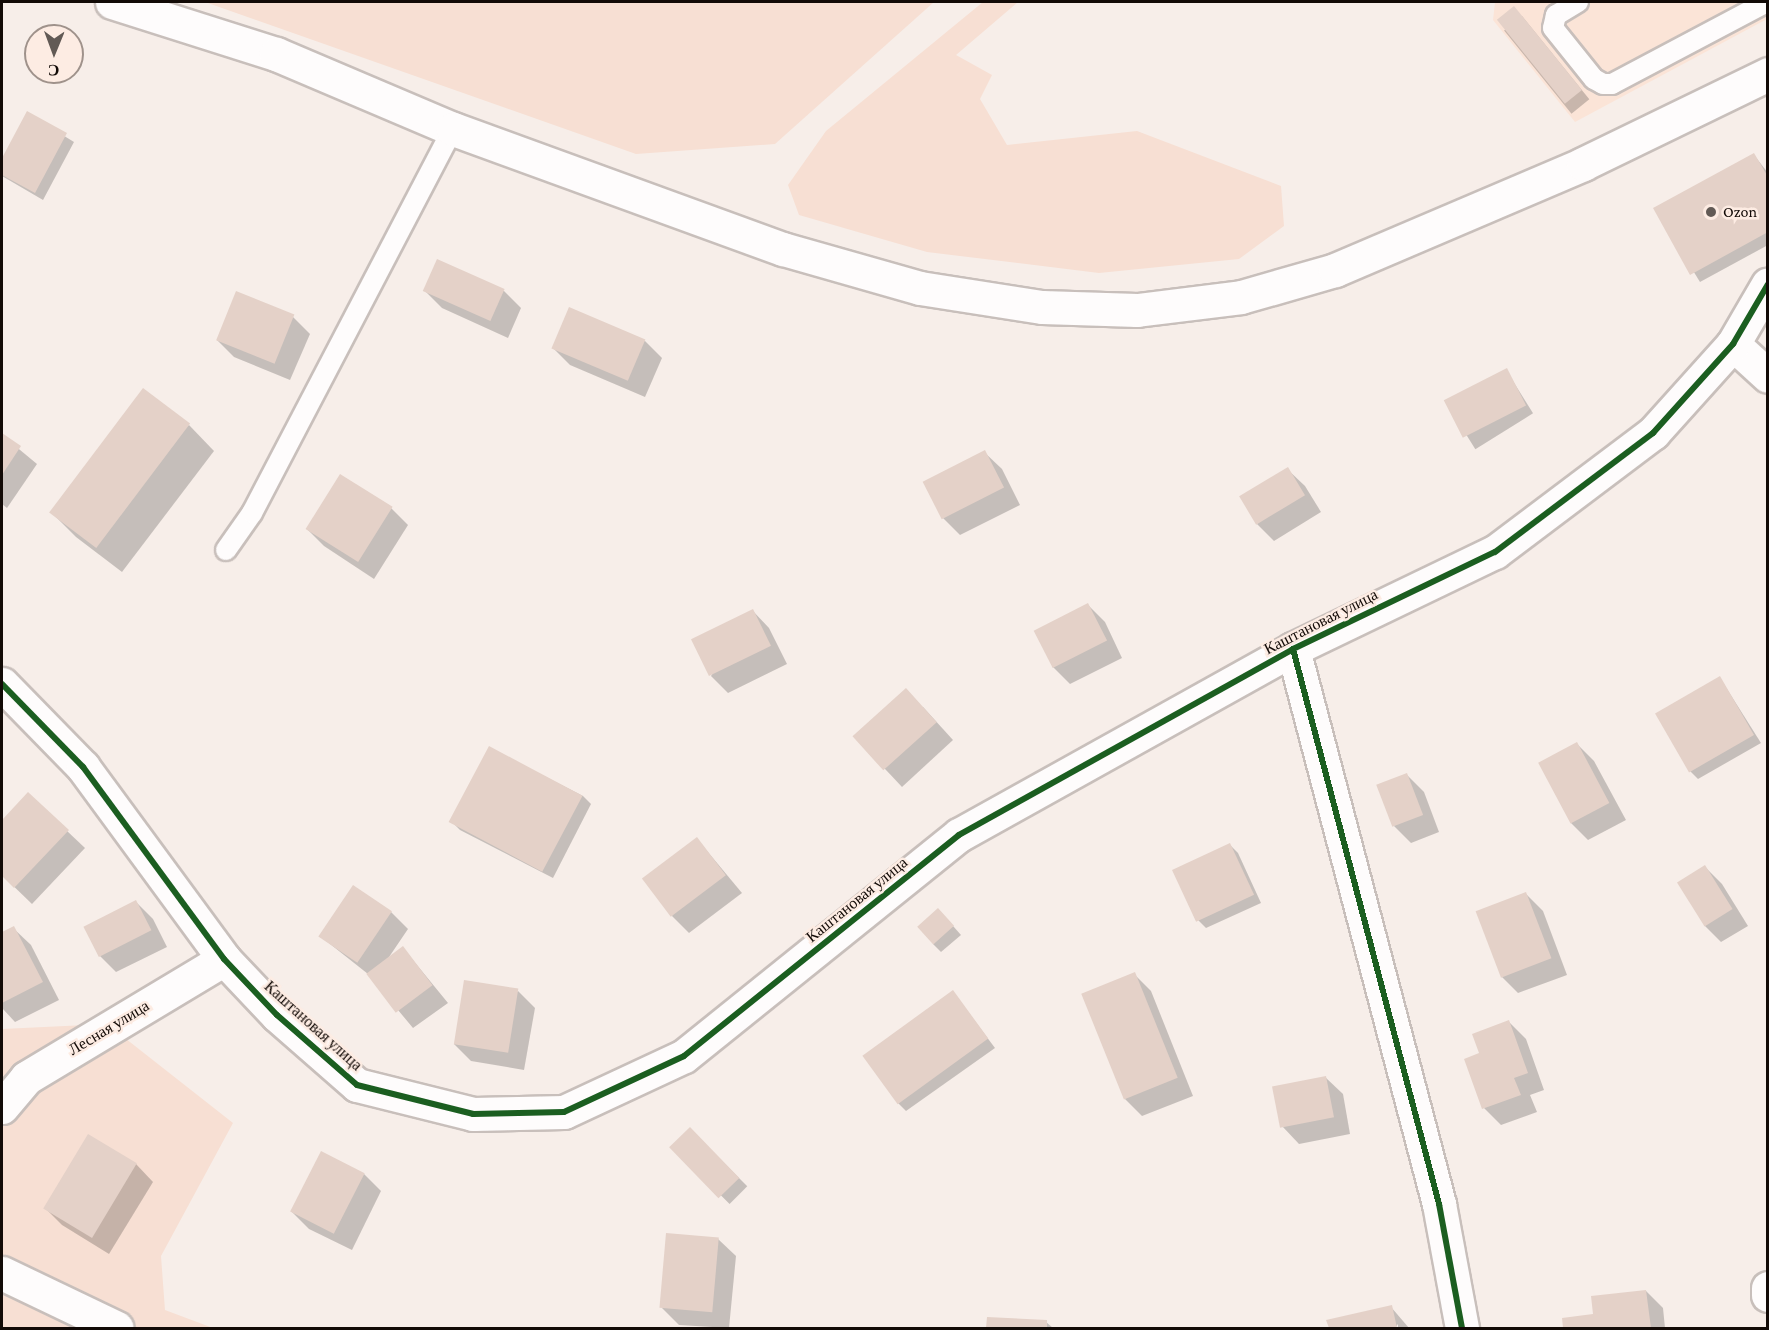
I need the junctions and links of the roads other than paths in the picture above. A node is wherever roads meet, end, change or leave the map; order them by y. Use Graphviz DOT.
graph roads {
  1 [pos="112,2"];
  2 [pos="1578,2"];
  3 [pos="1767,2"];
  4 [pos="1767,74"];
  5 [pos="453,129"];
  6 [pos="1767,284"];
  7 [pos="1733,344"];
  8 [pos="1767,376"];
  9 [pos="226,550"];
  10 [pos="1293,649"];
  11 [pos="2,684"];
  12 [pos="224,960"];
  13 [pos="2,1107"];
  14 [pos="2,1273"];
  15 [pos="1767,1288"];
  16 [pos="1767,1295"];
  17 [pos="117,1329"];
  18 [pos="1462,1329"];
  1 -- 5 [label="street"];
  2 -- 3 [label="lane"];
  4 -- 5 [label="street"];
  5 -- 9 [label="lane"];
  6 -- 7 [label="street, Каштановая улица"];
  7 -- 8 [label="street"];
  7 -- 10 [label="street, Каштановая улица"];
  10 -- 12 [label="street, Каштановая улица"];
  10 -- 18 [label="street"];
  11 -- 12 [label="street, Каштановая улица"];
  12 -- 13 [label="street, Лесная улица"];
  14 -- 17 [label="street"];
  15 -- 16 [label="street"];
}
